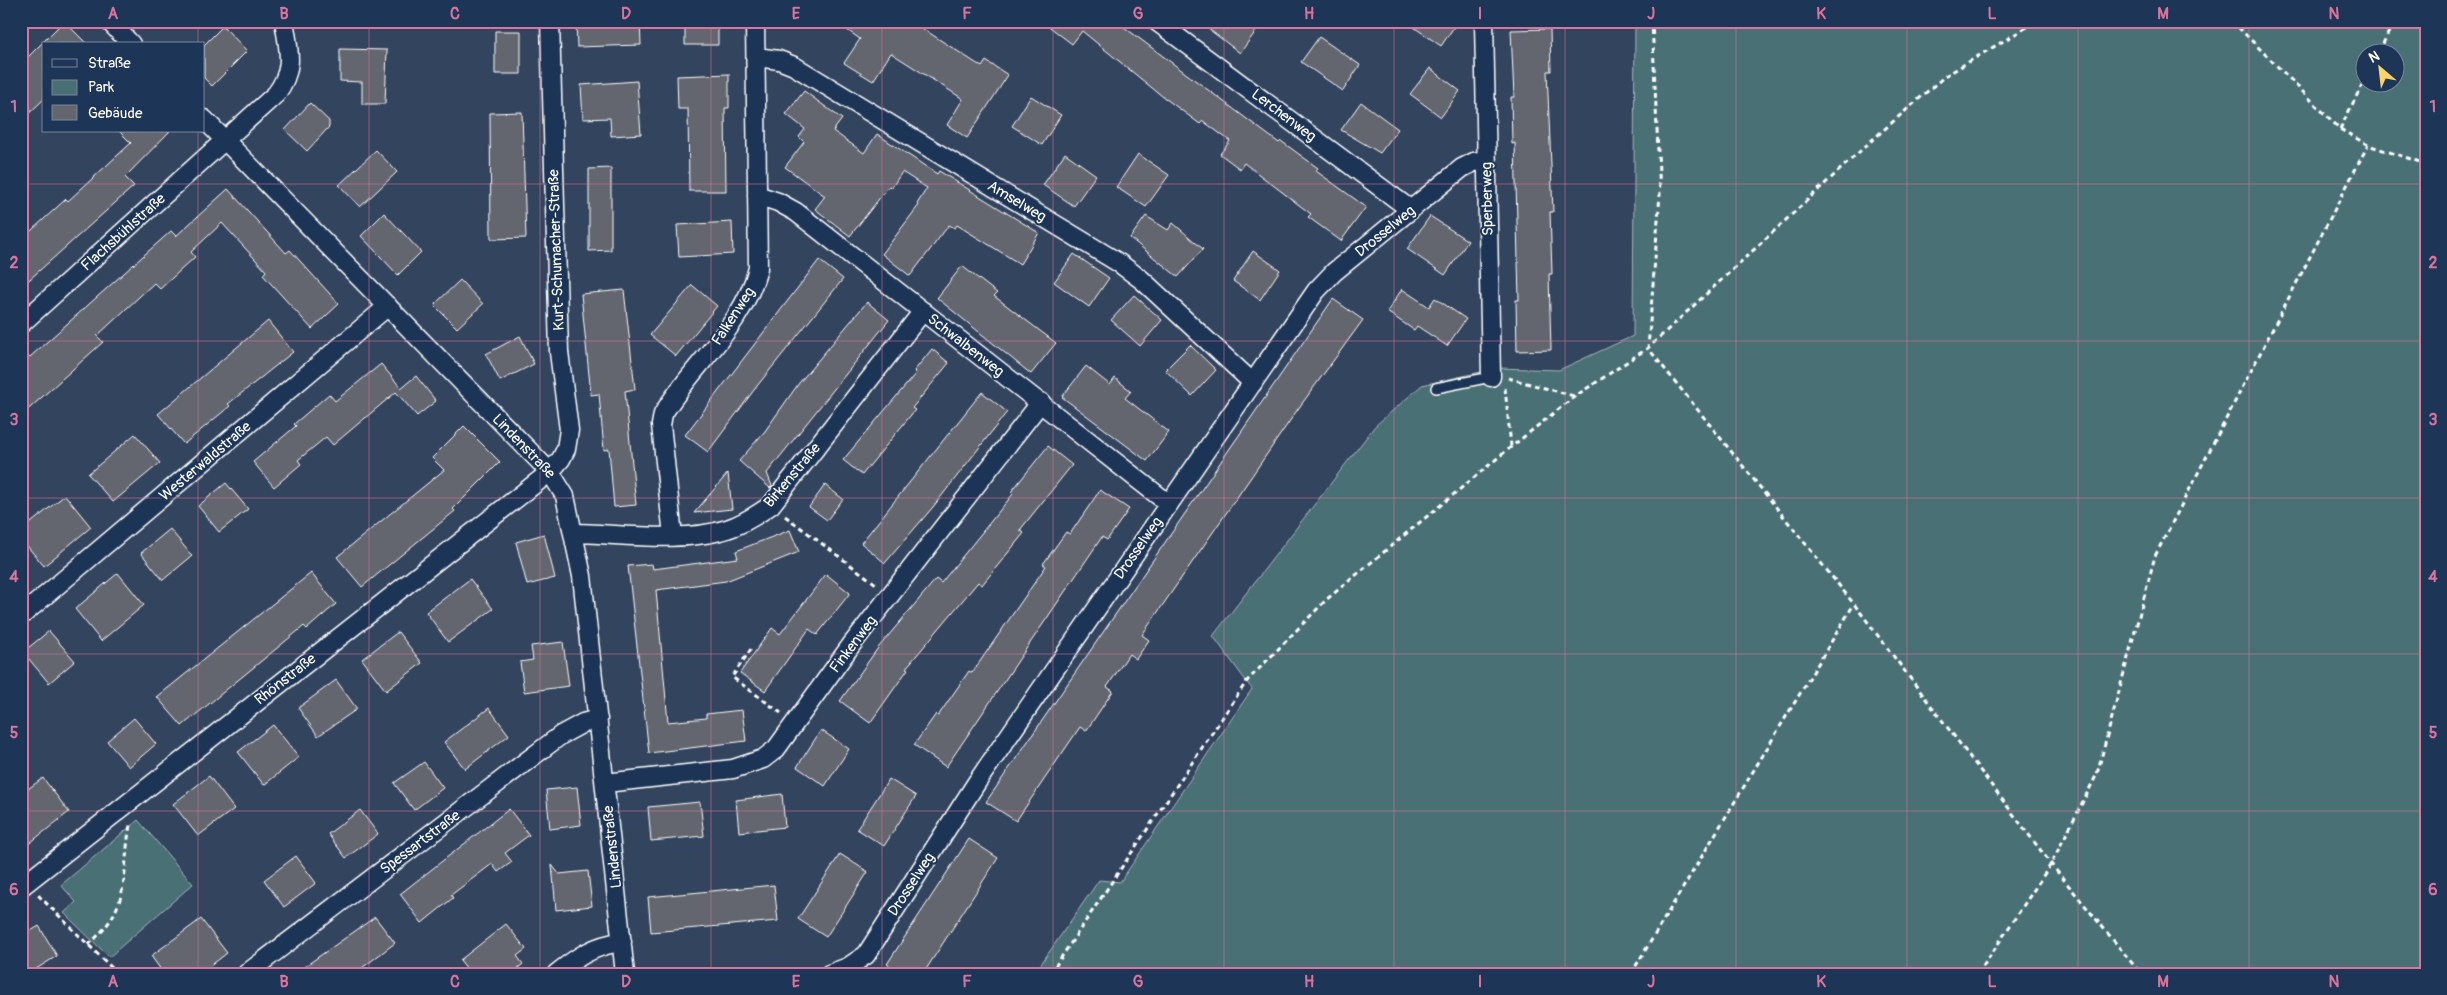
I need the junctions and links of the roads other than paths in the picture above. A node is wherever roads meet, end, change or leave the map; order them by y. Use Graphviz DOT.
graph roads {
  1 [pos="109,21"];
  2 [pos="284,21"];
  3 [pos="550,21"];
  4 [pos="755,21"];
  5 [pos="1156,21"];
  6 [pos="1484,21"];
  7 [pos="128,42"];
  8 [pos="756,57"];
  9 [pos="205,120"];
  10 [pos="225,141"];
  11 [pos="1487,160"];
  12 [pos="758,195"];
  13 [pos="1411,210"];
  14 [pos="388,306"];
  15 [pos="923,311"];
  16 [pos="21,324"];
  17 [pos="1491,377"];
  18 [pos="1253,383"];
  19 [pos="1436,388"];
  20 [pos="1042,402"];
  21 [pos="550,472"];
  22 [pos="1169,504"];
  23 [pos="574,533"];
  24 [pos="673,536"];
  25 [pos="21,616"];
  26 [pos="598,718"];
  27 [pos="604,783"];
  28 [pos="24,885"];
  29 [pos="622,942"];
  30 [pos="246,974"];
  31 [pos="556,974"];
  32 [pos="625,974"];
  33 [pos="829,974"];
  1 -- 7 [label="street"];
  2 -- 10 [label="street, Flachsbühlstraße"];
  3 -- 21 [label="street, Kurt-Schumacher-Straße"];
  4 -- 8 [label="street, Falkenweg"];
  5 -- 13 [label="street, Lerchenweg"];
  6 -- 11 [label="street, Sperberweg"];
  8 -- 12 [label="street, Falkenweg"];
  8 -- 18 [label="street, Amselweg"];
  9 -- 10 [label="street, Lindenstraße"];
  10 -- 14 [label="street, Lindenstraße"];
  10 -- 16 [label="street, Flachsbühlstraße"];
  11 -- 13 [label="street, Drosselweg"];
  11 -- 17 [label="street, Sperberweg"];
  12 -- 15 [label="street, Schwalbenweg"];
  12 -- 24 [label="street, Falkenweg"];
  13 -- 18 [label="street, Drosselweg"];
  14 -- 21 [label="street, Lindenstraße"];
  14 -- 25 [label="street, Westerwaldstraße"];
  15 -- 20 [label="street, Schwalbenweg"];
  15 -- 24 [label="street, Birkenstraße"];
  17 -- 19 [label="lane"];
  18 -- 22 [label="street, Drosselweg"];
  20 -- 22 [label="street, Schwalbenweg"];
  20 -- 27 [label="street, Finkenweg"];
  21 -- 23 [label="street, Lindenstraße"];
  21 -- 28 [label="street, Rhönstraße"];
  22 -- 33 [label="street, Drosselweg"];
  23 -- 24 [label="street, Birkenstraße"];
  23 -- 26 [label="street, Lindenstraße"];
  26 -- 27 [label="street, Lindenstraße"];
  26 -- 30 [label="street, Spessartstraße"];
  27 -- 29 [label="street, Lindenstraße"];
  29 -- 31 [label="street"];
  29 -- 32 [label="street, Lindenstraße"];
}
